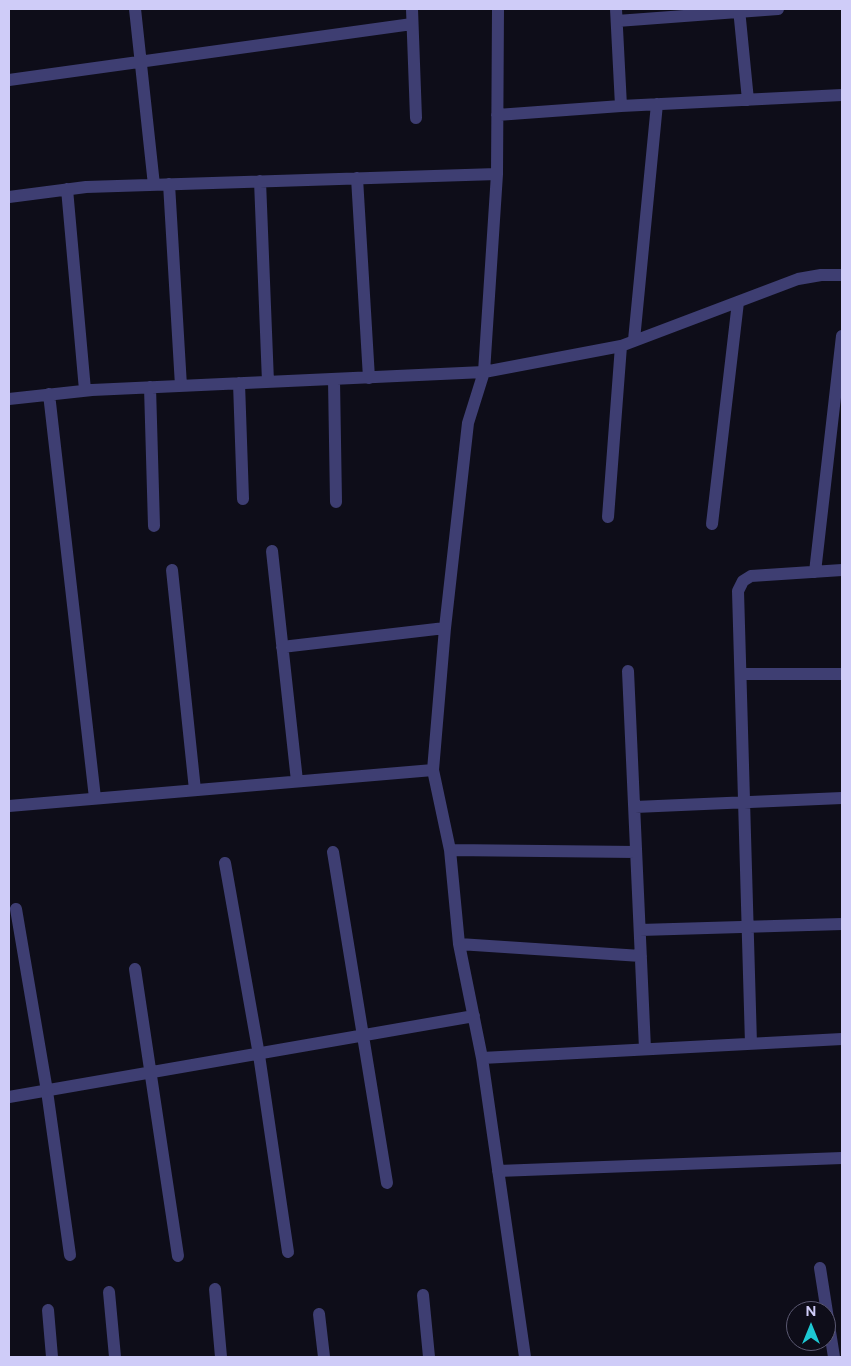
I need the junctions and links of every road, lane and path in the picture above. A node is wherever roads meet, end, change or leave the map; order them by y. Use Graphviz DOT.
graph roads {
  1 [pos="136,9"];
  2 [pos="412,9"];
  3 [pos="498,9"];
  4 [pos="778,9"];
  5 [pos="739,10"];
  6 [pos="616,15"];
  7 [pos="412,24"];
  8 [pos="142,61"];
  9 [pos="9,80"];
  10 [pos="842,95"];
  11 [pos="748,100"];
  12 [pos="656,104"];
  13 [pos="622,106"];
  14 [pos="497,115"];
  15 [pos="416,118"];
  16 [pos="497,174"];
  17 [pos="357,178"];
  18 [pos="260,181"];
  19 [pos="169,184"];
  20 [pos="154,185"];
  21 [pos="67,189"];
  22 [pos="9,197"];
  23 [pos="842,275"];
  24 [pos="738,302"];
  25 [pos="842,336"];
  26 [pos="634,340"];
  27 [pos="622,346"];
  28 [pos="484,372"];
  29 [pos="369,378"];
  30 [pos="334,380"];
  31 [pos="268,382"];
  32 [pos="239,383"];
  33 [pos="181,386"];
  34 [pos="150,387"];
  35 [pos="85,390"];
  36 [pos="49,394"];
  37 [pos="9,399"];
  38 [pos="243,499"];
  39 [pos="336,502"];
  40 [pos="608,516"];
  41 [pos="712,524"];
  42 [pos="154,526"];
  43 [pos="272,551"];
  44 [pos="172,570"];
  45 [pos="842,570"];
  46 [pos="815,572"];
  47 [pos="446,628"];
  48 [pos="282,647"];
  49 [pos="628,672"];
  50 [pos="740,674"];
  51 [pos="842,674"];
  52 [pos="433,770"];
  53 [pos="297,781"];
  54 [pos="195,790"];
  55 [pos="94,798"];
  56 [pos="842,798"];
  57 [pos="744,802"];
  58 [pos="9,806"];
  59 [pos="635,807"];
  60 [pos="450,850"];
  61 [pos="333,852"];
  62 [pos="636,852"];
  63 [pos="225,863"];
  64 [pos="16,908"];
  65 [pos="842,924"];
  66 [pos="748,926"];
  67 [pos="640,930"];
  68 [pos="459,944"];
  69 [pos="641,956"];
  70 [pos="136,969"];
  71 [pos="474,1016"];
  72 [pos="363,1037"];
  73 [pos="842,1039"];
  74 [pos="752,1044"];
  75 [pos="645,1050"];
  76 [pos="258,1054"];
  77 [pos="482,1058"];
  78 [pos="151,1073"];
  79 [pos="47,1091"];
  80 [pos="9,1097"];
  81 [pos="842,1158"];
  82 [pos="498,1171"];
  83 [pos="387,1183"];
  84 [pos="288,1252"];
  85 [pos="70,1255"];
  86 [pos="178,1256"];
  87 [pos="820,1268"];
  88 [pos="215,1289"];
  89 [pos="109,1292"];
  90 [pos="423,1295"];
  91 [pos="48,1310"];
  92 [pos="319,1314"];
  93 [pos="52,1357"];
  94 [pos="115,1357"];
  95 [pos="221,1357"];
  96 [pos="324,1357"];
  97 [pos="429,1357"];
  98 [pos="525,1357"];
  99 [pos="834,1357"];
  1 -- 8 [label="street"];
  2 -- 7 [label="street"];
  3 -- 14 [label="street"];
  4 -- 5 [label="street"];
  5 -- 6 [label="street"];
  5 -- 11 [label="street"];
  6 -- 13 [label="street"];
  7 -- 8 [label="street"];
  7 -- 15 [label="street"];
  8 -- 9 [label="street"];
  8 -- 20 [label="street"];
  10 -- 11 [label="street"];
  11 -- 12 [label="street"];
  12 -- 13 [label="street"];
  12 -- 26 [label="street"];
  13 -- 14 [label="street"];
  14 -- 16 [label="street"];
  16 -- 17 [label="street"];
  16 -- 28 [label="street"];
  17 -- 18 [label="street"];
  17 -- 29 [label="street"];
  18 -- 19 [label="street"];
  18 -- 31 [label="street"];
  19 -- 20 [label="street"];
  19 -- 33 [label="street"];
  20 -- 21 [label="street"];
  21 -- 22 [label="street"];
  21 -- 35 [label="street"];
  23 -- 24 [label="street"];
  24 -- 26 [label="street"];
  24 -- 41 [label="street"];
  25 -- 46 [label="street"];
  26 -- 27 [label="street"];
  27 -- 28 [label="street"];
  27 -- 40 [label="street"];
  28 -- 29 [label="street"];
  28 -- 47 [label="street"];
  29 -- 30 [label="street"];
  30 -- 31 [label="street"];
  30 -- 39 [label="street"];
  31 -- 32 [label="street"];
  32 -- 33 [label="street"];
  32 -- 38 [label="street"];
  33 -- 34 [label="street"];
  34 -- 35 [label="street"];
  34 -- 42 [label="street"];
  35 -- 36 [label="street"];
  36 -- 37 [label="street"];
  36 -- 55 [label="street"];
  43 -- 48 [label="street"];
  44 -- 54 [label="street"];
  45 -- 46 [label="street"];
  46 -- 50 [label="street"];
  47 -- 48 [label="street"];
  47 -- 52 [label="street"];
  48 -- 53 [label="street"];
  49 -- 59 [label="street"];
  50 -- 51 [label="street"];
  50 -- 57 [label="street"];
  52 -- 53 [label="street"];
  52 -- 60 [label="street"];
  53 -- 54 [label="street"];
  54 -- 55 [label="street"];
  55 -- 58 [label="street"];
  56 -- 57 [label="street"];
  57 -- 59 [label="street"];
  57 -- 66 [label="street"];
  59 -- 62 [label="street"];
  60 -- 62 [label="street"];
  60 -- 68 [label="street"];
  61 -- 72 [label="street"];
  62 -- 67 [label="street"];
  63 -- 76 [label="street"];
  64 -- 79 [label="street"];
  65 -- 66 [label="street"];
  66 -- 67 [label="street"];
  66 -- 74 [label="street"];
  67 -- 69 [label="street"];
  68 -- 69 [label="street"];
  68 -- 71 [label="street"];
  69 -- 75 [label="street"];
  70 -- 78 [label="street"];
  71 -- 72 [label="street"];
  71 -- 77 [label="street"];
  72 -- 76 [label="street"];
  72 -- 83 [label="street"];
  73 -- 74 [label="street"];
  74 -- 75 [label="street"];
  75 -- 77 [label="street"];
  76 -- 78 [label="street"];
  76 -- 84 [label="street"];
  77 -- 82 [label="street"];
  78 -- 79 [label="street"];
  78 -- 86 [label="street"];
  79 -- 80 [label="street"];
  79 -- 85 [label="street"];
  81 -- 82 [label="street"];
  82 -- 98 [label="street"];
  87 -- 99 [label="street"];
  88 -- 95 [label="street"];
  89 -- 94 [label="street"];
  90 -- 97 [label="street"];
  91 -- 93 [label="street"];
  92 -- 96 [label="street"];
}
